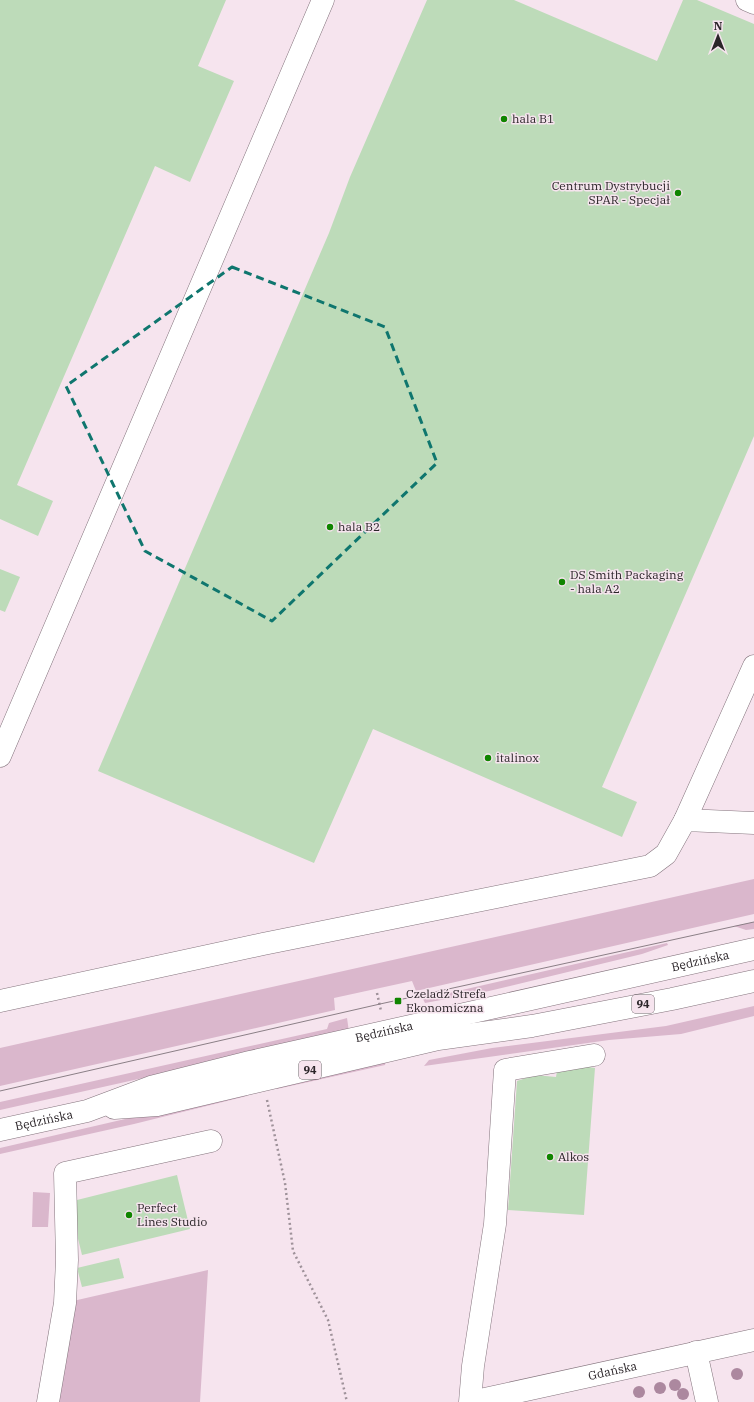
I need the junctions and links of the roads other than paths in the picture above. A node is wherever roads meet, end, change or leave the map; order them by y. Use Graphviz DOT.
graph roads {
  1 [pos="323,0"];
  2 [pos="748,0"];
  3 [pos="754,3"];
  4 [pos="754,666"];
  5 [pos="0,756"];
  6 [pos="685,820"];
  7 [pos="754,823"];
  8 [pos="754,949"];
  9 [pos="754,981"];
  10 [pos="0,1002"];
  11 [pos="594,1054"];
  12 [pos="87,1110"];
  13 [pos="0,1130"];
  14 [pos="211,1140"];
  15 [pos="754,1340"];
  16 [pos="696,1352"];
  17 [pos="48,1402"];
  18 [pos="470,1402"];
  19 [pos="707,1402"];
  1 -- 5 [label="main road"];
  2 -- 3 [label="main road"];
  4 -- 6 [label="main road"];
  6 -- 7 [label="main road"];
  6 -- 10 [label="main road"];
  8 -- 12 [label="main road, Będzińska / 94"];
  9 -- 12 [label="main road, Będzińska / 94"];
  11 -- 18 [label="main road"];
  12 -- 13 [label="main road, Będzińska / 94"];
  14 -- 17 [label="main road"];
  15 -- 16 [label="main road, Gdańska"];
  16 -- 18 [label="main road, Gdańska"];
  16 -- 19 [label="main road"];
}
